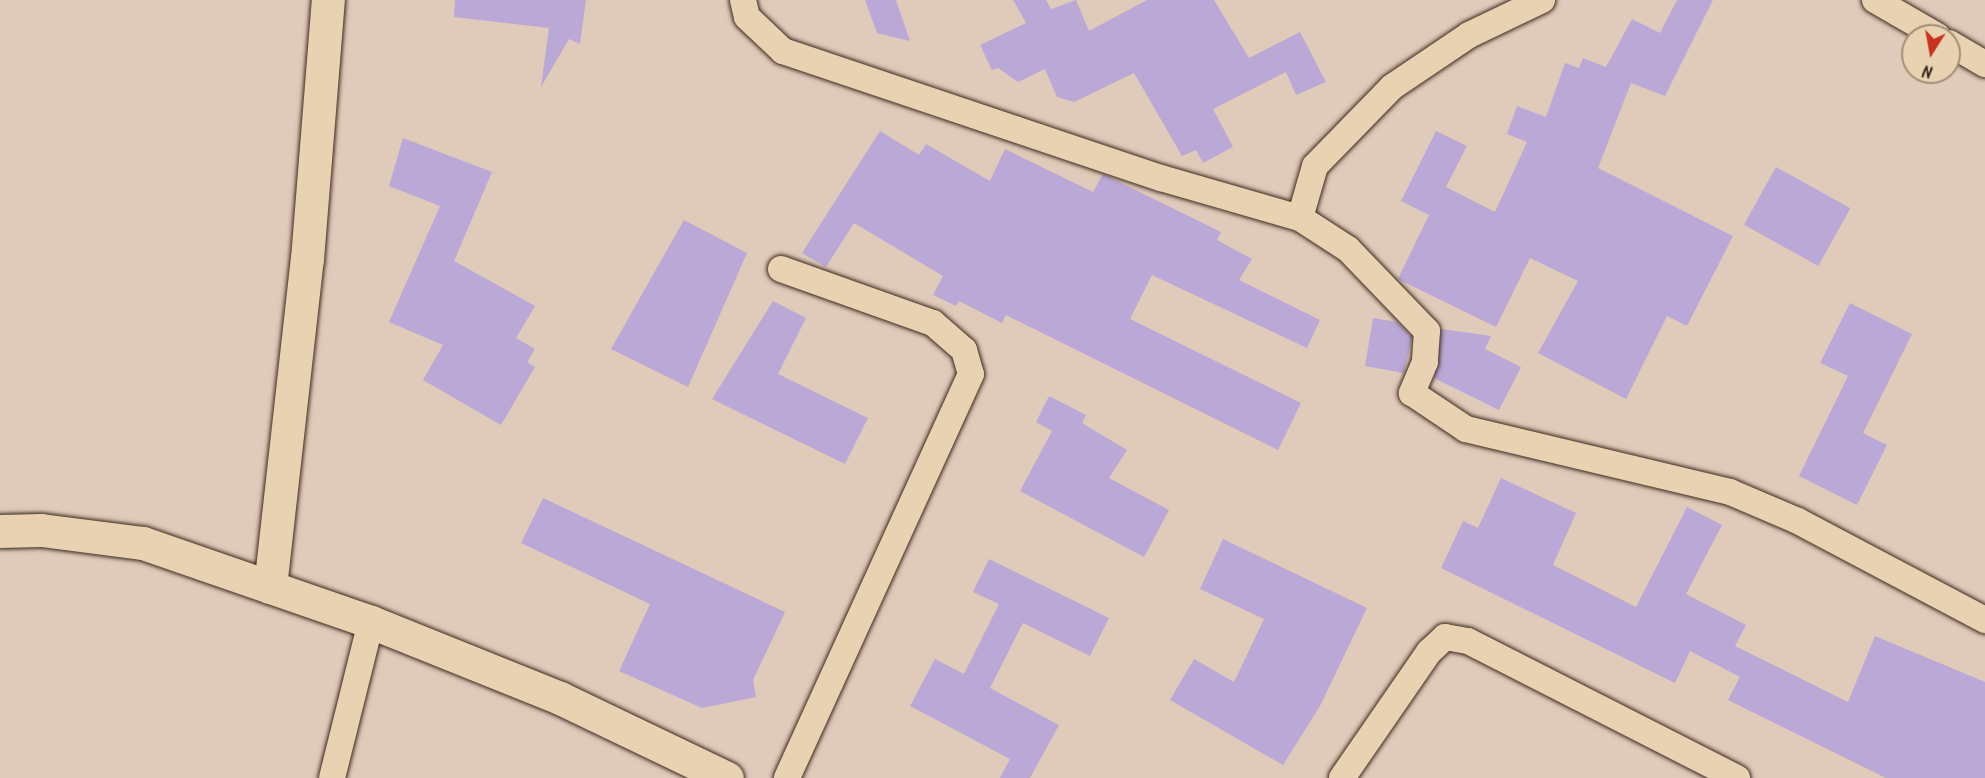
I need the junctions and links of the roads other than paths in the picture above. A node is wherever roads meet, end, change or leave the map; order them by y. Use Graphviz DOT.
graph roads {
  1 [pos="328,0"];
  2 [pos="742,0"];
  3 [pos="1542,0"];
  4 [pos="1875,0"];
  5 [pos="1916,24"];
  6 [pos="1961,50"];
  7 [pos="1985,64"];
  8 [pos="1300,218"];
  9 [pos="781,269"];
  10 [pos="0,531"];
  11 [pos="270,587"];
  12 [pos="1985,620"];
  13 [pos="371,622"];
  14 [pos="332,778"];
  15 [pos="727,778"];
  16 [pos="787,778"];
  17 [pos="1342,778"];
  18 [pos="1737,778"];
  1 -- 11 [label="street"];
  2 -- 8 [label="street"];
  3 -- 8 [label="street"];
  4 -- 5 [label="street"];
  6 -- 7 [label="street"];
  8 -- 12 [label="street"];
  9 -- 16 [label="street"];
  10 -- 11 [label="street"];
  11 -- 13 [label="street"];
  13 -- 14 [label="street"];
  13 -- 15 [label="street"];
  17 -- 18 [label="street"];
}
